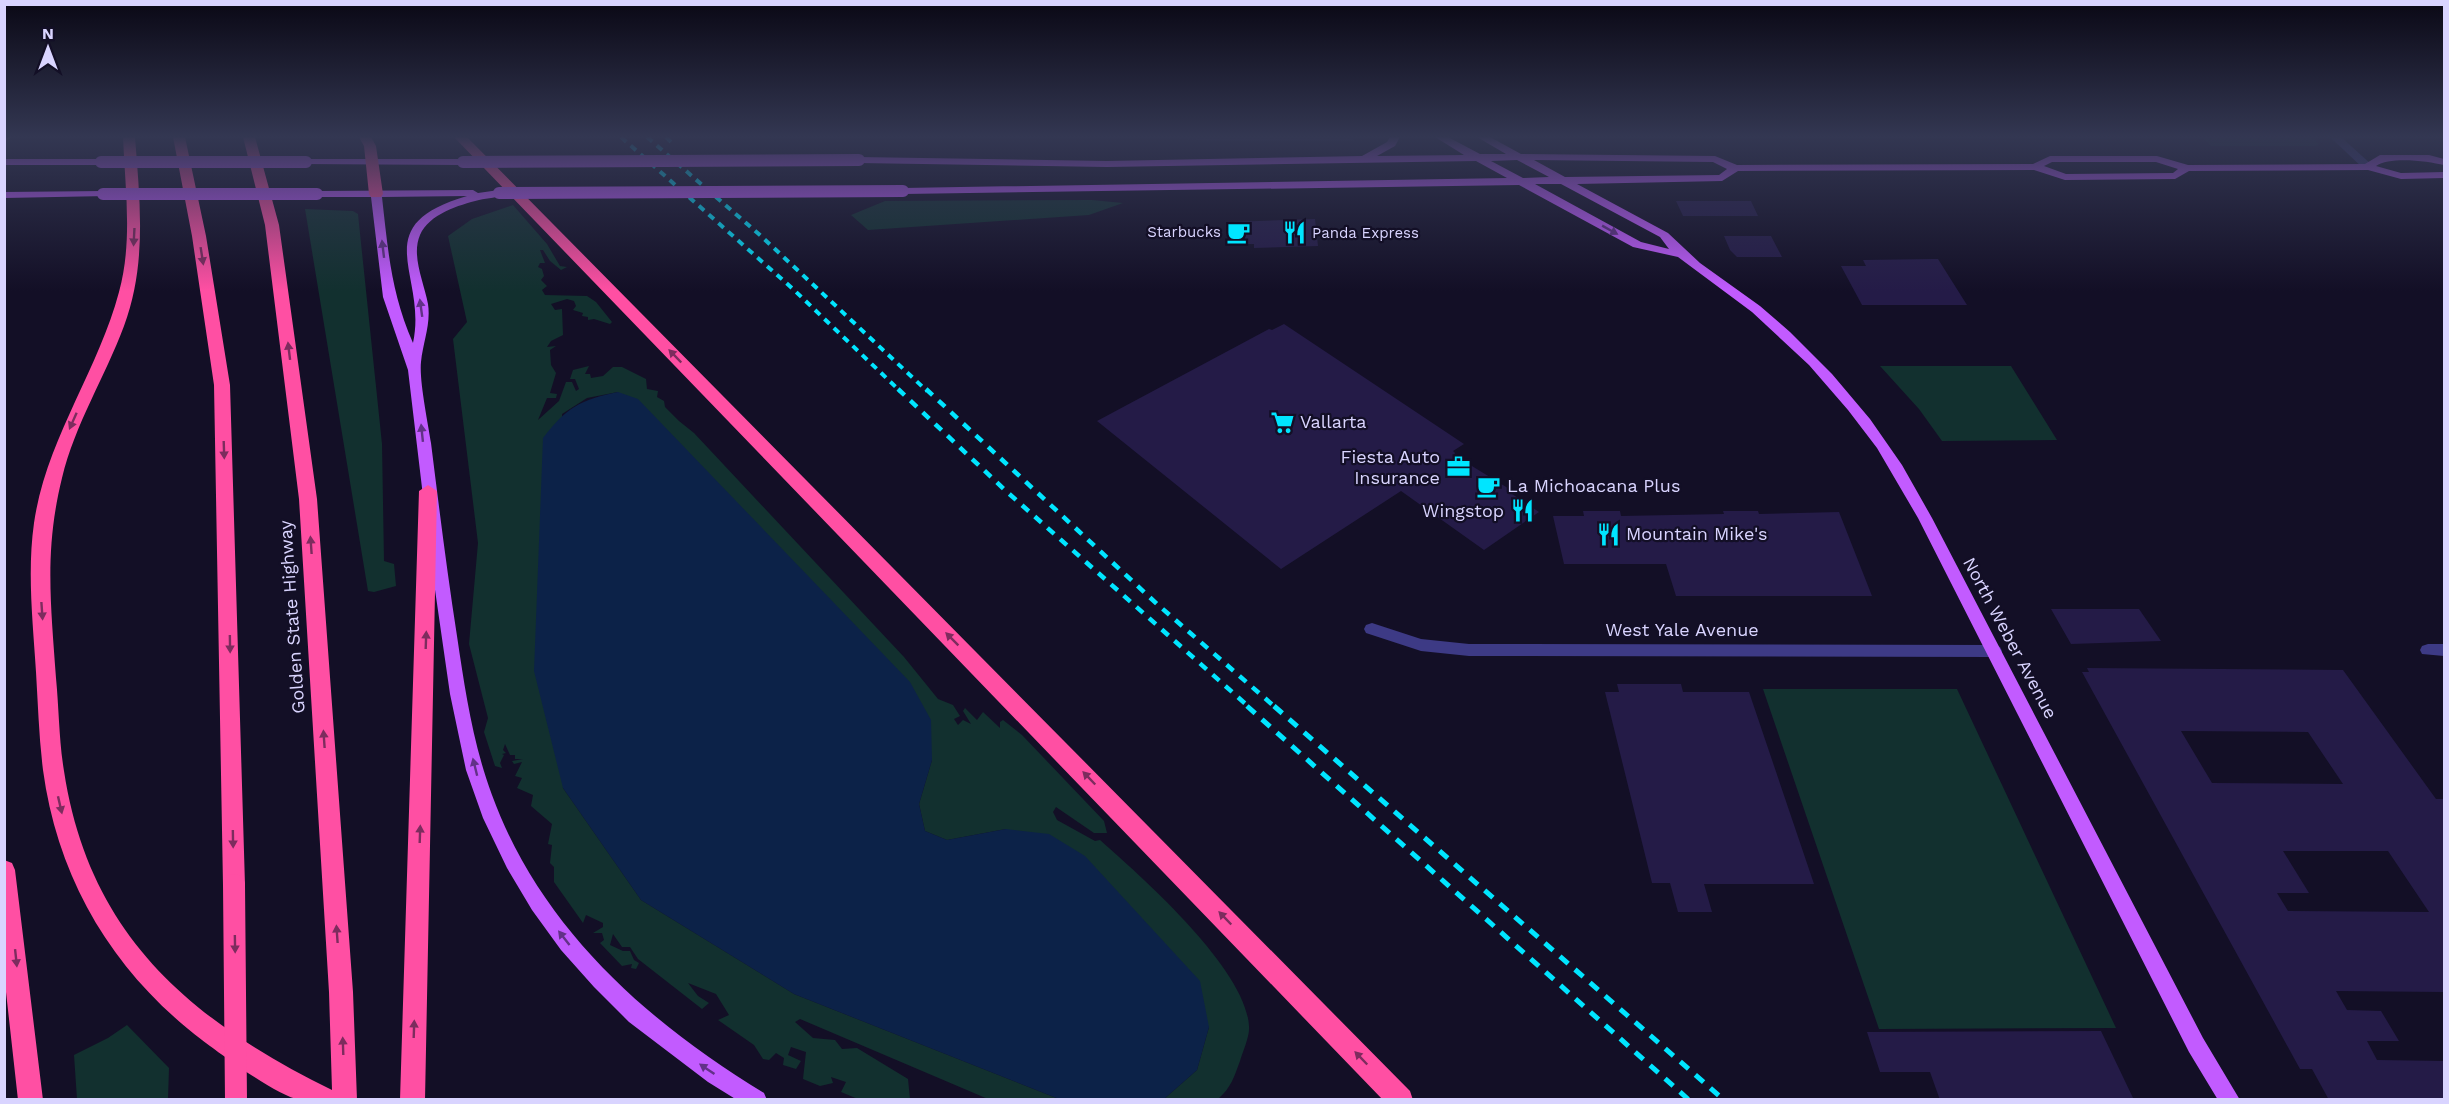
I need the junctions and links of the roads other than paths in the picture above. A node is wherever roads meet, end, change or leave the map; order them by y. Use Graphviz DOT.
graph roads {
  1 [pos="132,189"];
  2 [pos="189,189"];
  3 [pos="262,189"];
  4 [pos="375,189"];
  5 [pos="510,189"];
  6 [pos="1057,189"];
  7 [pos="1536,189"];
  8 [pos="1579,189"];
  9 [pos="499,193"];
  10 [pos="376,194"];
  11 [pos="4,195"];
  12 [pos="1678,254"];
  13 [pos="414,365"];
  14 [pos="428,491"];
  15 [pos="1372,629"];
  16 [pos="2428,650"];
  17 [pos="2445,650"];
  18 [pos="1994,651"];
  19 [pos="4,870"];
  20 [pos="412,1094"];
  21 [pos="32,1100"];
  22 [pos="236,1100"];
  23 [pos="325,1100"];
  24 [pos="345,1100"];
  25 [pos="757,1100"];
  26 [pos="1401,1100"];
  27 [pos="2230,1100"];
  1 -- 23 [label="highway, one-way"];
  2 -- 22 [label="highway, one-way, bridge"];
  24 -- 3 [label="highway, Golden State Highway, one-way"];
  4 -- 10 [label="highway"];
  26 -- 5 [label="highway, one-way"];
  6 -- 9 [label="main road, bridge"];
  7 -- 12 [label="main road, North Weber Avenue, one-way"];
  8 -- 12 [label="main road, North Weber Avenue"];
  9 -- 10 [label="main road"];
  13 -- 9 [label="main road, one-way"];
  10 -- 11 [label="main road, bridge"];
  13 -- 10 [label="main road, one-way"];
  12 -- 18 [label="main road, North Weber Avenue"];
  14 -- 13 [label="main road, one-way"];
  20 -- 14 [label="highway, one-way"];
  25 -- 14 [label="main road, one-way"];
  15 -- 18 [label="street, West Yale Avenue"];
  16 -- 17 [label="street"];
  18 -- 27 [label="main road, North Weber Avenue"];
  19 -- 21 [label="highway, one-way"];
}
